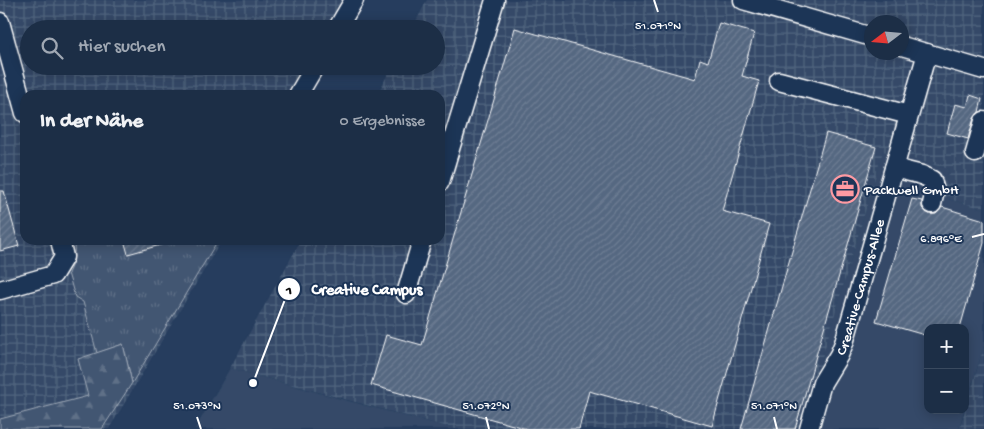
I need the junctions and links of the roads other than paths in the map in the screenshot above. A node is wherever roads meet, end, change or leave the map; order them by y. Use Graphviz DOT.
graph roads {
  1 [pos="354,0"];
  2 [pos="495,0"];
  3 [pos="743,0"];
  4 [pos="342,20"];
  5 [pos="0,22"];
  6 [pos="864,35"];
  7 [pos="909,48"];
  8 [pos="927,53"];
  9 [pos="984,70"];
  10 [pos="310,75"];
  11 [pos="778,81"];
  12 [pos="301,90"];
  13 [pos="20,95"];
  14 [pos="909,115"];
  15 [pos="984,121"];
  16 [pos="975,153"];
  17 [pos="445,165"];
  18 [pos="894,168"];
  19 [pos="932,204"];
  20 [pos="61,245"];
  21 [pos="421,245"];
  22 [pos="0,290"];
  23 [pos="406,294"];
  24 [pos="809,429"];
  1 -- 4 [label="street"];
  2 -- 17 [label="street"];
  3 -- 6 [label="street"];
  5 -- 13 [label="street"];
  7 -- 8 [label="street"];
  8 -- 9 [label="street"];
  8 -- 14 [label="street, Creative-Campus-Allee"];
  10 -- 12 [label="street"];
  11 -- 14 [label="street"];
  14 -- 18 [label="street, Creative-Campus-Allee"];
  15 -- 16 [label="street"];
  18 -- 19 [label="street"];
  18 -- 24 [label="street, Creative-Campus-Allee"];
  20 -- 22 [label="street"];
  21 -- 23 [label="street"];
}
